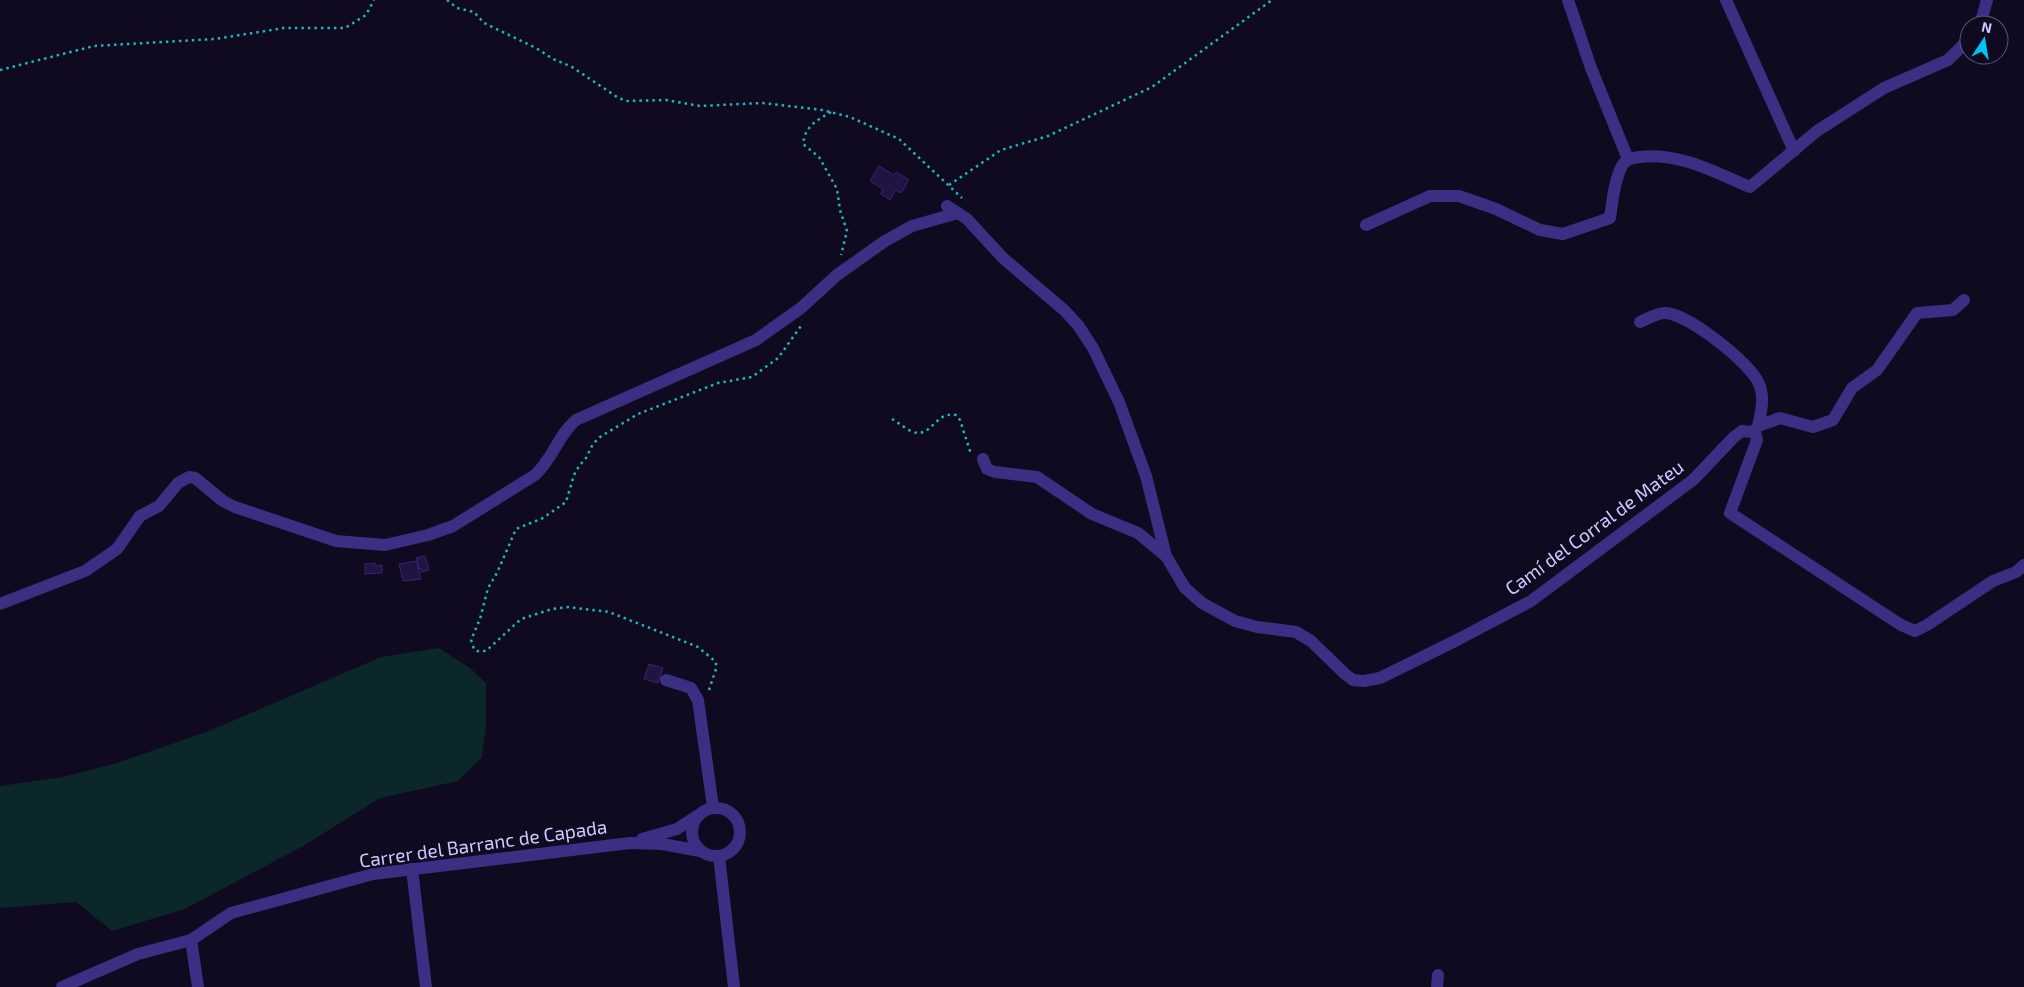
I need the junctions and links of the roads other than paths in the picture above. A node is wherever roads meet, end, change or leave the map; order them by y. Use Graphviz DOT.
graph roads {
  1 [pos="1568,0"];
  2 [pos="1726,0"];
  3 [pos="1987,0"];
  4 [pos="1983,15"];
  5 [pos="1959,49"];
  6 [pos="1794,151"];
  7 [pos="1628,159"];
  8 [pos="1366,225"];
  9 [pos="1964,300"];
  10 [pos="1640,322"];
  11 [pos="1755,429"];
  12 [pos="985,464"];
  13 [pos="1166,556"];
  14 [pos="2021,572"];
  15 [pos="0,604"];
  16 [pos="666,680"];
  17 [pos="713,808"];
  18 [pos="698,815"];
  19 [pos="630,843"];
  20 [pos="700,851"];
  21 [pos="719,856"];
  22 [pos="412,869"];
  23 [pos="191,940"];
  24 [pos="62,987"];
  25 [pos="198,987"];
  26 [pos="426,987"];
  27 [pos="734,987"];
  1 -- 7 [label="street"];
  2 -- 6 [label="street"];
  3 -- 4 [label="street"];
  5 -- 6 [label="street"];
  6 -- 7 [label="street"];
  7 -- 8 [label="street"];
  9 -- 11 [label="street, Camí del Corral de Mateu"];
  10 -- 11 [label="street"];
  11 -- 13 [label="street, Camí del Corral de Mateu"];
  11 -- 14 [label="street"];
  12 -- 13 [label="street"];
  13 -- 15 [label="street, Camí del Corral de Mateu"];
  16 -- 17 [label="street"];
  17 -- 18 [label="street"];
  17 -- 21 [label="street"];
  18 -- 19 [label="street, Carrer del Barranc de Capada"];
  18 -- 20 [label="street"];
  19 -- 20 [label="street, Carrer del Barranc de Capada"];
  19 -- 22 [label="street, Carrer del Barranc de Capada"];
  20 -- 21 [label="street"];
  21 -- 27 [label="street"];
  22 -- 23 [label="street, Carrer del Barranc de Capada"];
  22 -- 26 [label="street"];
  23 -- 24 [label="street, Carrer del Barranc de Capada"];
  23 -- 25 [label="street"];
}
